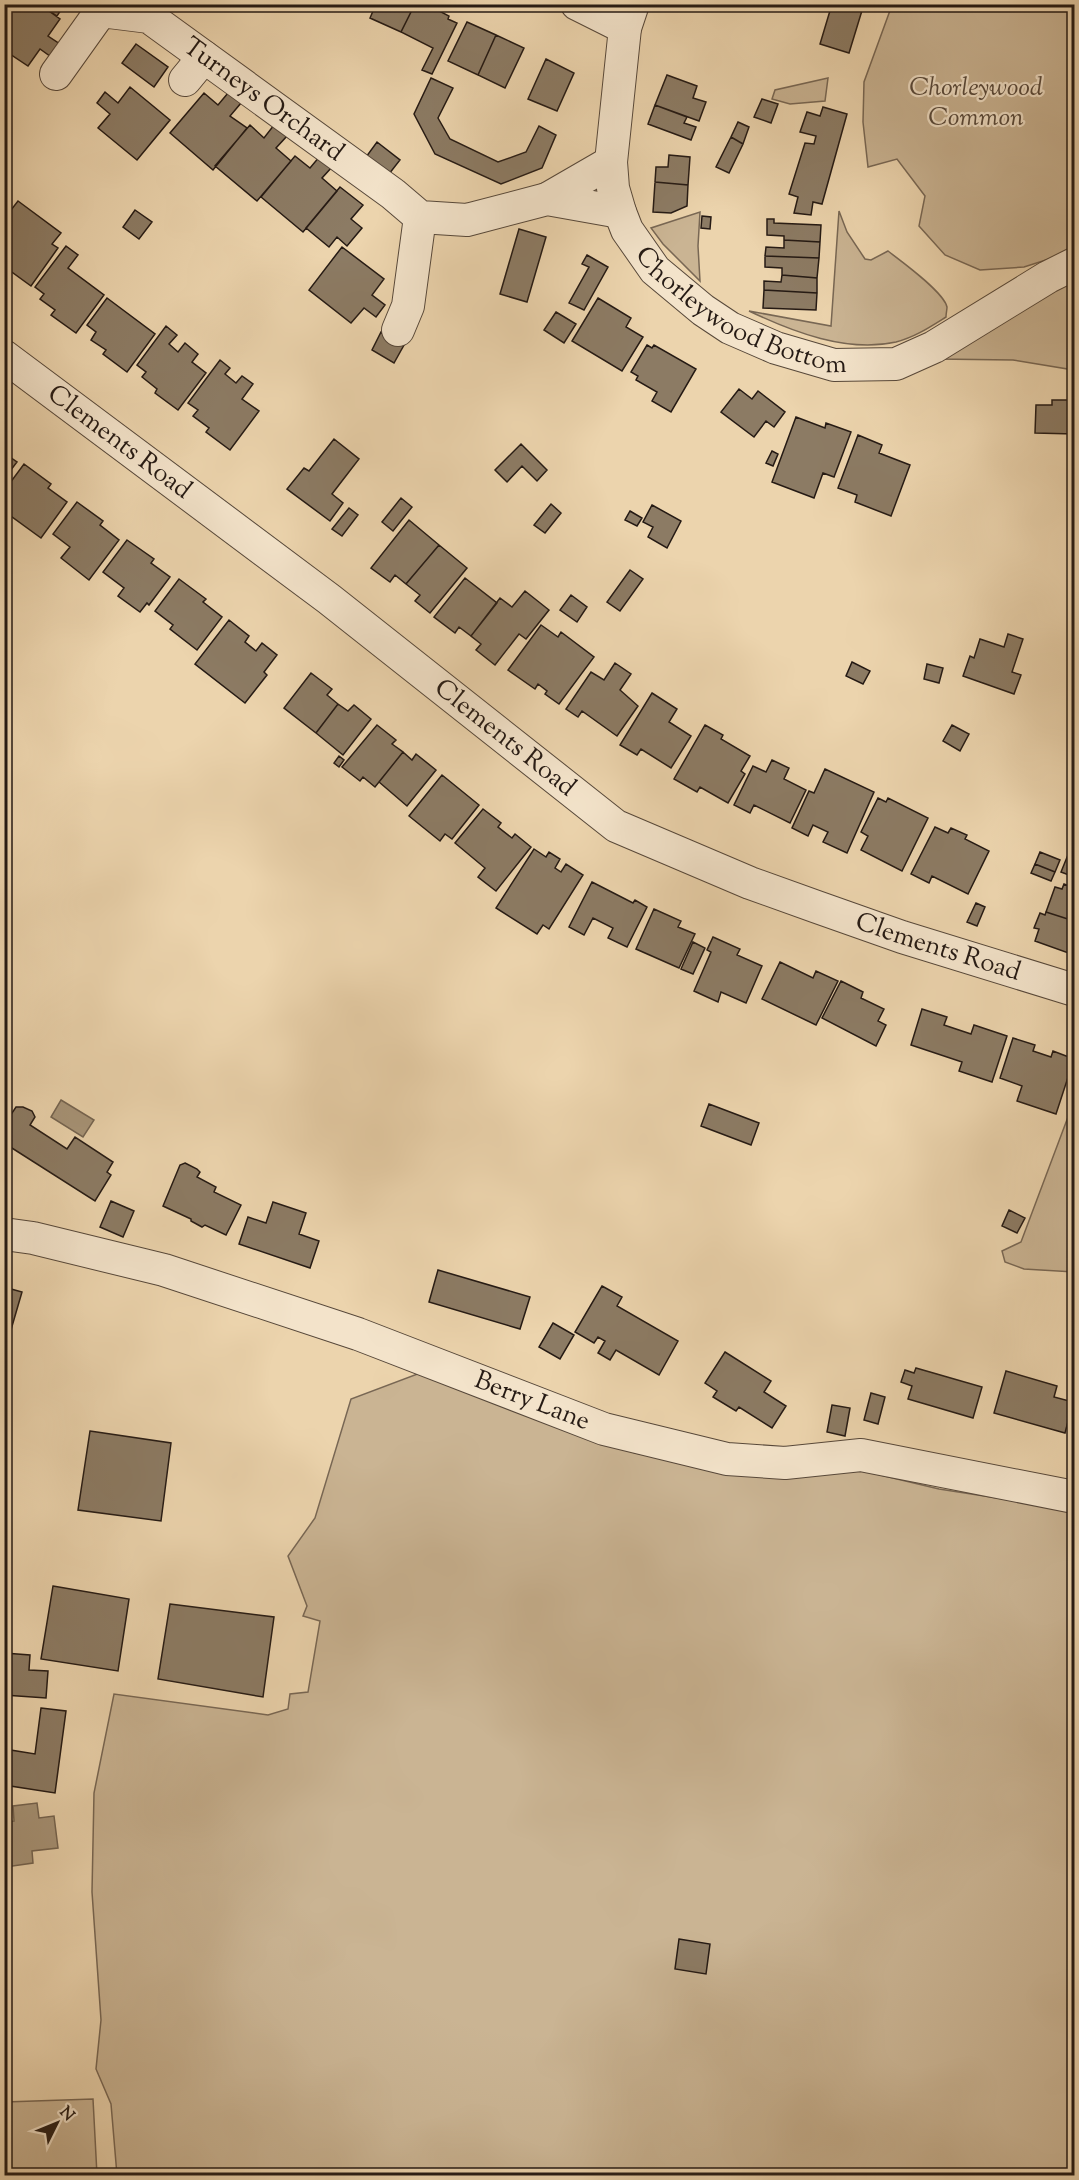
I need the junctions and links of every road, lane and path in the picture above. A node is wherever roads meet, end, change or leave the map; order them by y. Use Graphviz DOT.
graph roads {
  1 [pos="577,4"];
  2 [pos="629,16"];
  3 [pos="56,74"];
  4 [pos="611,162"];
  5 [pos="547,199"];
  6 [pos="620,212"];
  7 [pos="420,217"];
  8 [pos="1074,264"];
  9 [pos="398,330"];
  10 [pos="4,356"];
  11 [pos="1074,990"];
  12 [pos="4,1234"];
  13 [pos="1074,1497"];
  1 -- 2 [label="street"];
  2 -- 4 [label="street, Chorleywood Bottom"];
  3 -- 7 [label="street, Turneys Orchard"];
  4 -- 5 [label="street"];
  4 -- 6 [label="street, Chorleywood Bottom"];
  5 -- 6 [label="street"];
  5 -- 7 [label="street"];
  6 -- 8 [label="street, Chorleywood Bottom"];
  7 -- 9 [label="street"];
  10 -- 11 [label="street, Clements Road"];
  12 -- 13 [label="street, Berry Lane"];
}
